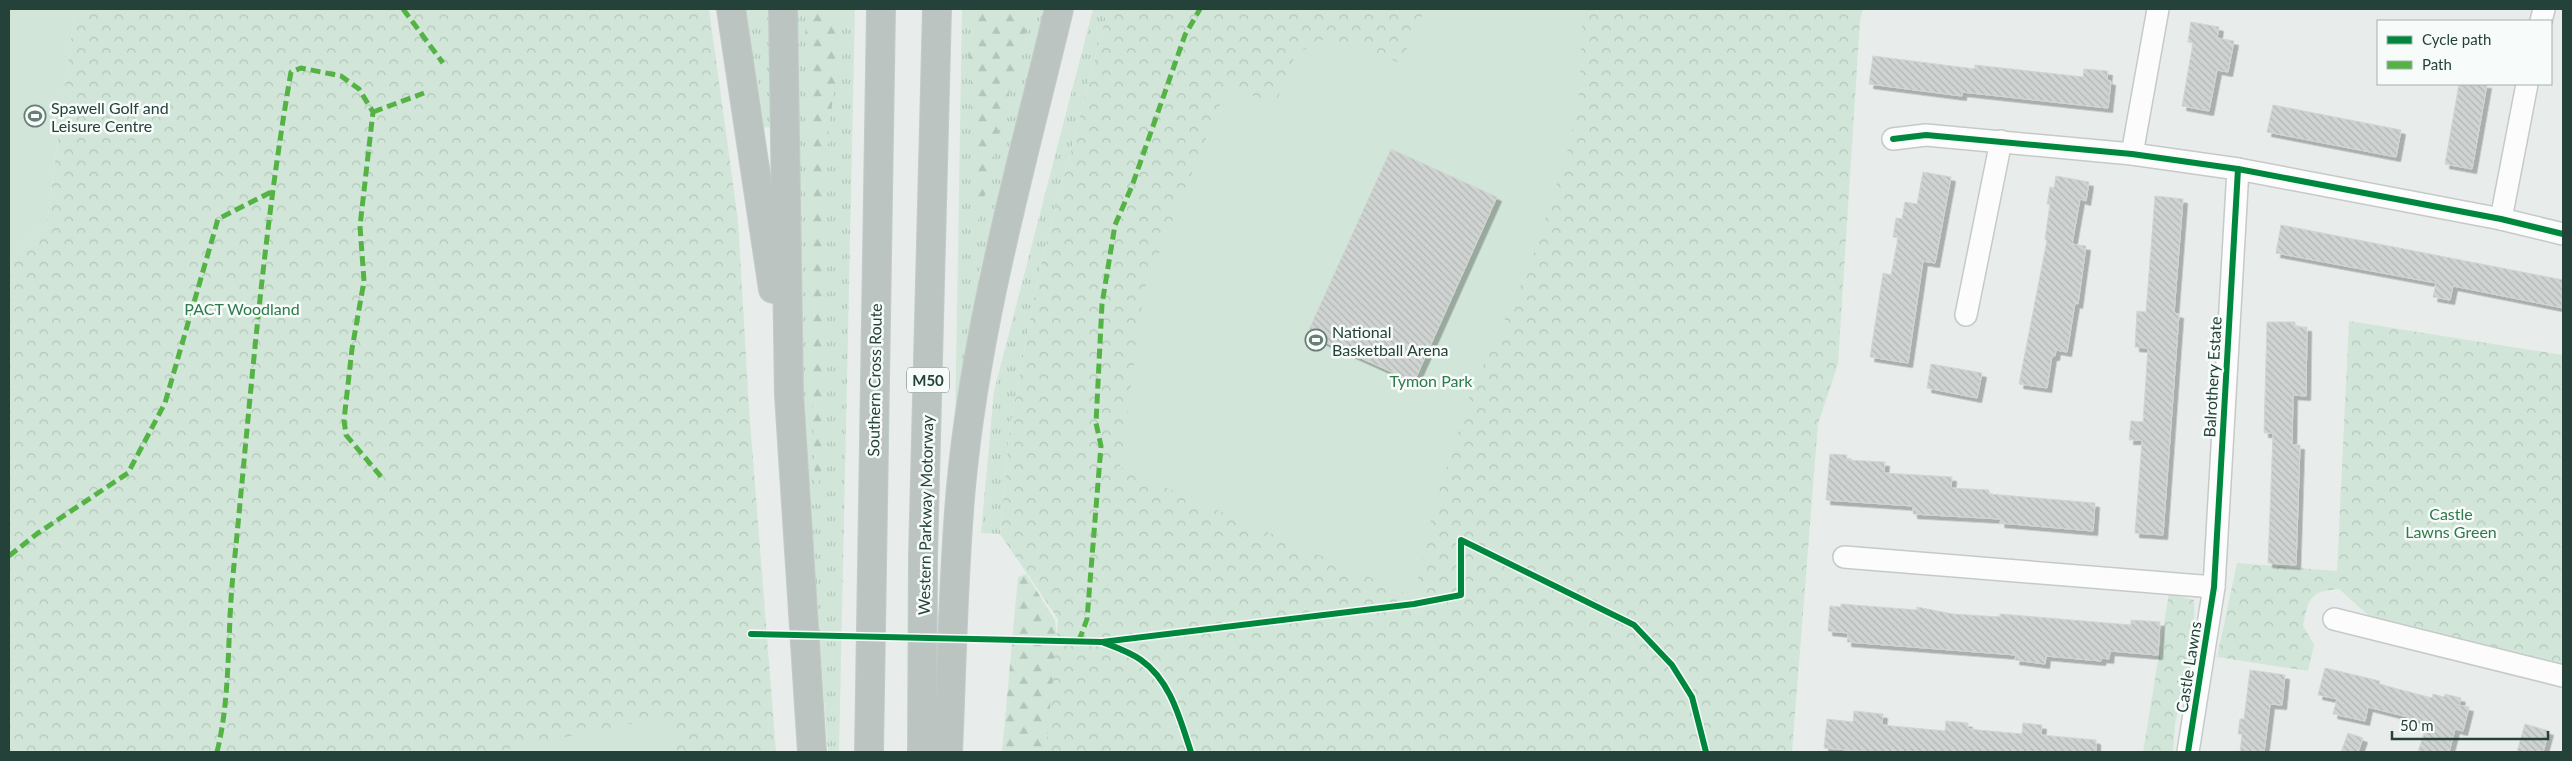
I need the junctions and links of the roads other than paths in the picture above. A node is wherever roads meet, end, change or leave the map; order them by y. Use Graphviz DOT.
graph roads {
  1 [pos="730,9"];
  2 [pos="783,9"];
  3 [pos="881,9"];
  4 [pos="937,9"];
  5 [pos="1059,9"];
  6 [pos="1075,9"];
  7 [pos="2158,9"];
  8 [pos="2527,85"];
  9 [pos="1031,123"];
  10 [pos="1893,139"];
  11 [pos="2001,141"];
  12 [pos="2132,154"];
  13 [pos="2238,169"];
  14 [pos="2500,219"];
  15 [pos="2563,234"];
  16 [pos="1966,315"];
  17 [pos="789,395"];
  18 [pos="973,401"];
  19 [pos="1844,557"];
  20 [pos="2214,587"];
  21 [pos="2334,618"];
  22 [pos="2563,676"];
  23 [pos="812,752"];
  24 [pos="869,752"];
  25 [pos="922,752"];
  26 [pos="948,752"];
  27 [pos="965,752"];
  28 [pos="2188,752"];
  1 -- 17 [label="highway"];
  2 -- 17 [label="highway"];
  3 -- 24 [label="highway, Southern Cross Route"];
  4 -- 25 [label="highway, Western Parkway Motorway / M50"];
  5 -- 9 [label="highway"];
  6 -- 9 [label="highway"];
  7 -- 12 [label="street"];
  8 -- 14 [label="street"];
  9 -- 18 [label="highway"];
  10 -- 11 [label="street"];
  11 -- 12 [label="street"];
  11 -- 16 [label="street"];
  12 -- 13 [label="street"];
  13 -- 14 [label="street"];
  13 -- 20 [label="street, Balrothery Estate"];
  14 -- 15 [label="street"];
  17 -- 23 [label="highway"];
  18 -- 26 [label="highway"];
  18 -- 27 [label="highway"];
  19 -- 20 [label="street"];
  20 -- 28 [label="street, Castle Lawns"];
  21 -- 22 [label="street"];
}
